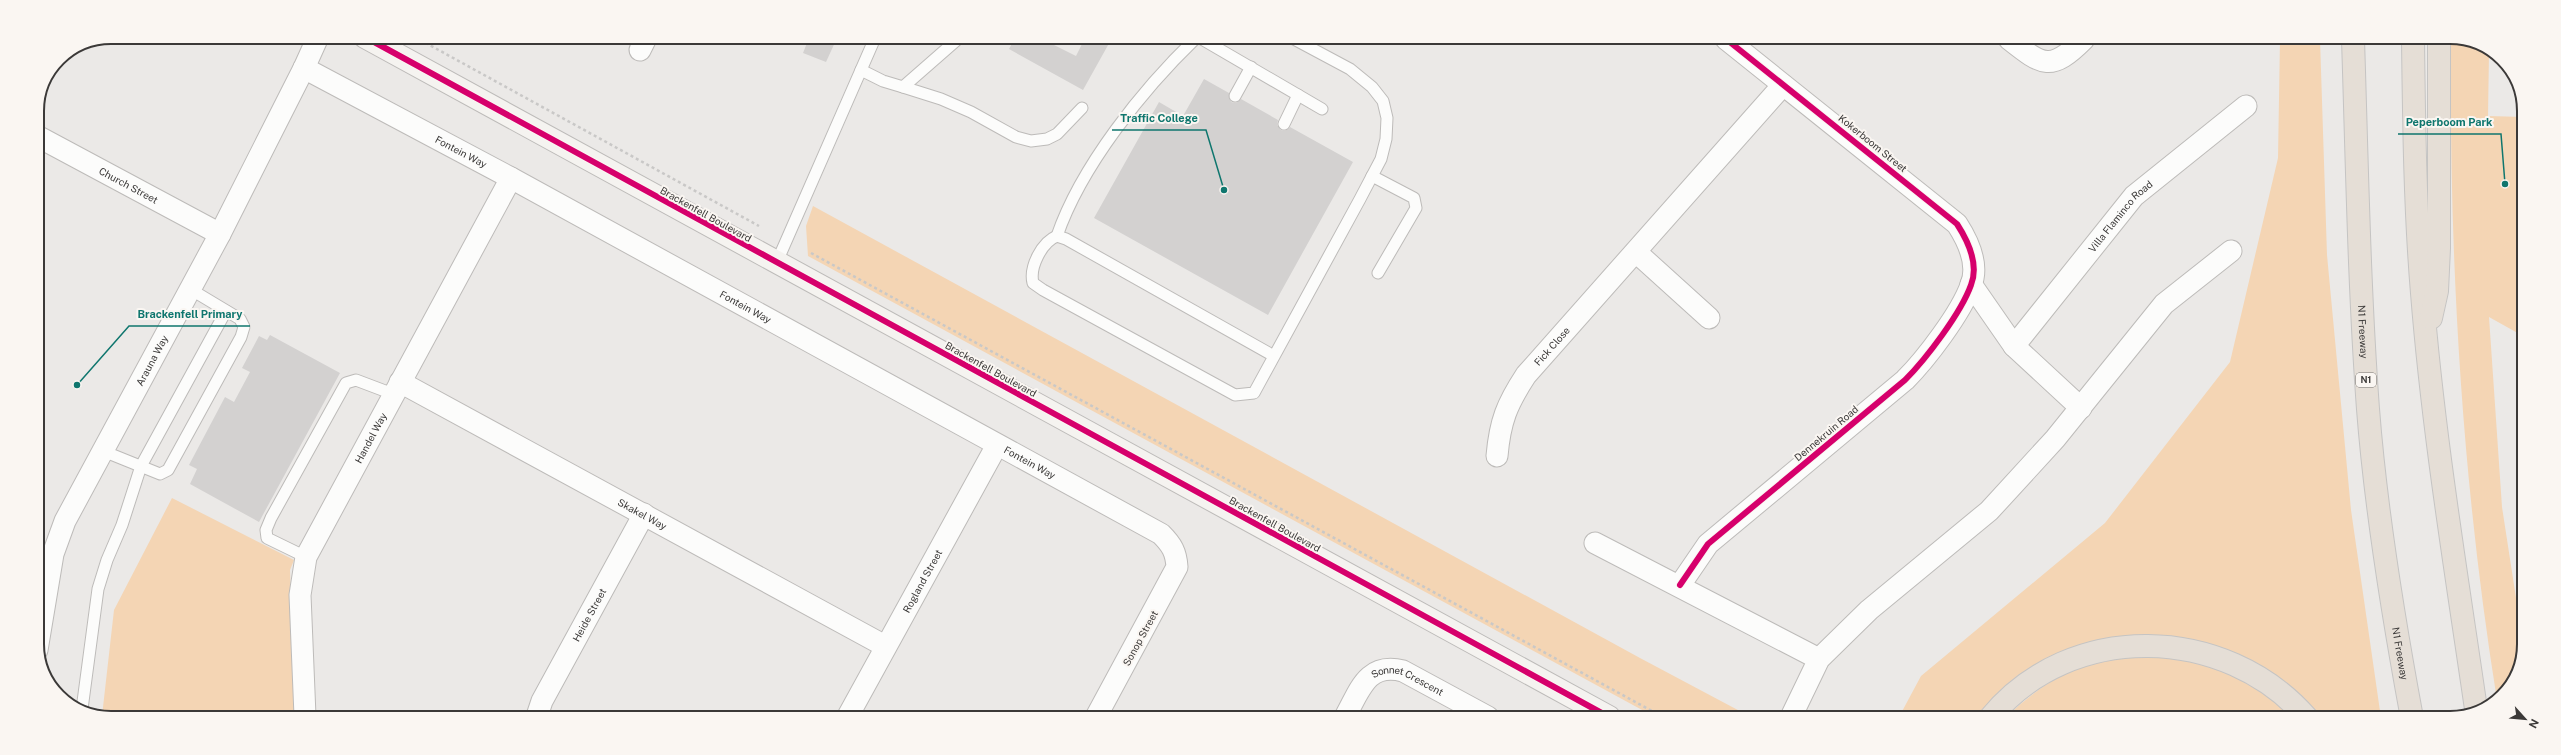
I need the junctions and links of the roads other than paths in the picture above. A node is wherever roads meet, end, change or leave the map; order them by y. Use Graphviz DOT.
graph roads {
  1 [pos="315,44"];
  2 [pos="378,44"];
  3 [pos="872,44"];
  4 [pos="952,44"];
  5 [pos="1191,44"];
  6 [pos="1211,44"];
  7 [pos="1302,44"];
  8 [pos="1732,44"];
  9 [pos="2015,44"];
  10 [pos="2079,44"];
  11 [pos="2353,44"];
  12 [pos="2413,44"];
  13 [pos="2439,44"];
  14 [pos="1251,67"];
  15 [pos="304,68"];
  16 [pos="861,70"];
  17 [pos="1784,85"];
  18 [pos="903,87"];
  19 [pos="1298,95"];
  20 [pos="1235,96"];
  21 [pos="2246,106"];
  22 [pos="1082,108"];
  23 [pos="1322,108"];
  24 [pos="1284,124"];
  25 [pos="44,140"];
  26 [pos="1372,176"];
  27 [pos="511,178"];
  28 [pos="220,234"];
  29 [pos="1057,236"];
  30 [pos="2231,251"];
  31 [pos="1636,252"];
  32 [pos="776,264"];
  33 [pos="1378,273"];
  34 [pos="1972,284"];
  35 [pos="190,289"];
  36 [pos="226,311"];
  37 [pos="1709,318"];
  38 [pos="2426,343"];
  39 [pos="2014,346"];
  40 [pos="1274,356"];
  41 [pos="397,388"];
  42 [pos="2081,408"];
  43 [pos="997,445"];
  44 [pos="103,451"];
  45 [pos="1497,456"];
  46 [pos="141,466"];
  47 [pos="644,514"];
  48 [pos="1596,543"];
  49 [pos="306,557"];
  50 [pos="1176,557"];
  51 [pos="1680,585"];
  52 [pos="44,608"];
  53 [pos="885,646"];
  54 [pos="1819,659"];
  55 [pos="83,705"];
  56 [pos="2476,706"];
  57 [pos="305,711"];
  58 [pos="539,711"];
  59 [pos="851,711"];
  60 [pos="1099,711"];
  61 [pos="1348,711"];
  62 [pos="1477,711"];
  63 [pos="1598,711"];
  64 [pos="1794,711"];
  65 [pos="1997,711"];
  66 [pos="2299,711"];
  67 [pos="2411,711"];
  1 -- 15 [label="street, Arauna Way"];
  2 -- 32 [label="street, Brackenfell Boulevard"];
  3 -- 16 [label="lane"];
  4 -- 18 [label="lane"];
  5 -- 29 [label="lane"];
  6 -- 14 [label="lane"];
  7 -- 26 [label="lane"];
  8 -- 17 [label="street, Kokerboom Street"];
  9 -- 10 [label="street"];
  11 -- 67 [label="highway, N1 Freeway / N1"];
  12 -- 38 [label="highway"];
  13 -- 38 [label="highway"];
  14 -- 19 [label="lane"];
  14 -- 20 [label="lane"];
  15 -- 27 [label="street, Fontein Way"];
  15 -- 28 [label="street, Arauna Way"];
  16 -- 18 [label="lane"];
  16 -- 32 [label="lane"];
  17 -- 31 [label="street, Fick Close"];
  17 -- 34 [label="street, Kokerboom Street"];
  18 -- 22 [label="lane"];
  19 -- 23 [label="lane"];
  19 -- 24 [label="lane"];
  21 -- 39 [label="street, Villa Flaminco Road"];
  25 -- 28 [label="street, Church Street"];
  26 -- 33 [label="lane"];
  26 -- 40 [label="lane"];
  27 -- 41 [label="street, Handel Way"];
  27 -- 43 [label="street, Fontein Way"];
  28 -- 35 [label="street, Arauna Way"];
  29 -- 40 [label="lane"];
  29 -- 40 [label="lane"];
  30 -- 42 [label="street"];
  31 -- 37 [label="street"];
  31 -- 45 [label="street, Fick Close"];
  32 -- 63 [label="street, Brackenfell Boulevard"];
  34 -- 39 [label="street"];
  34 -- 51 [label="street, Dennekruin Road"];
  35 -- 36 [label="lane"];
  35 -- 44 [label="street, Arauna Way"];
  36 -- 46 [label="lane"];
  36 -- 46 [label="lane"];
  38 -- 56 [label="highway"];
  39 -- 42 [label="street"];
  41 -- 47 [label="street, Skakel Way"];
  41 -- 49 [label="street, Handel Way"];
  41 -- 49 [label="lane"];
  42 -- 54 [label="street"];
  43 -- 50 [label="street, Fontein Way"];
  43 -- 53 [label="street, Rogland Street"];
  44 -- 46 [label="lane"];
  44 -- 52 [label="street, Arauna Way"];
  46 -- 55 [label="lane"];
  47 -- 53 [label="street, Skakel Way"];
  47 -- 58 [label="street, Heide Street"];
  48 -- 51 [label="street"];
  49 -- 57 [label="street, Handel Way"];
  50 -- 60 [label="street, Sonop Street"];
  51 -- 54 [label="street"];
  53 -- 59 [label="street, Rogland Street"];
  54 -- 64 [label="street"];
  61 -- 62 [label="street, Sonnet Crescent"];
  65 -- 66 [label="highway"];
}
